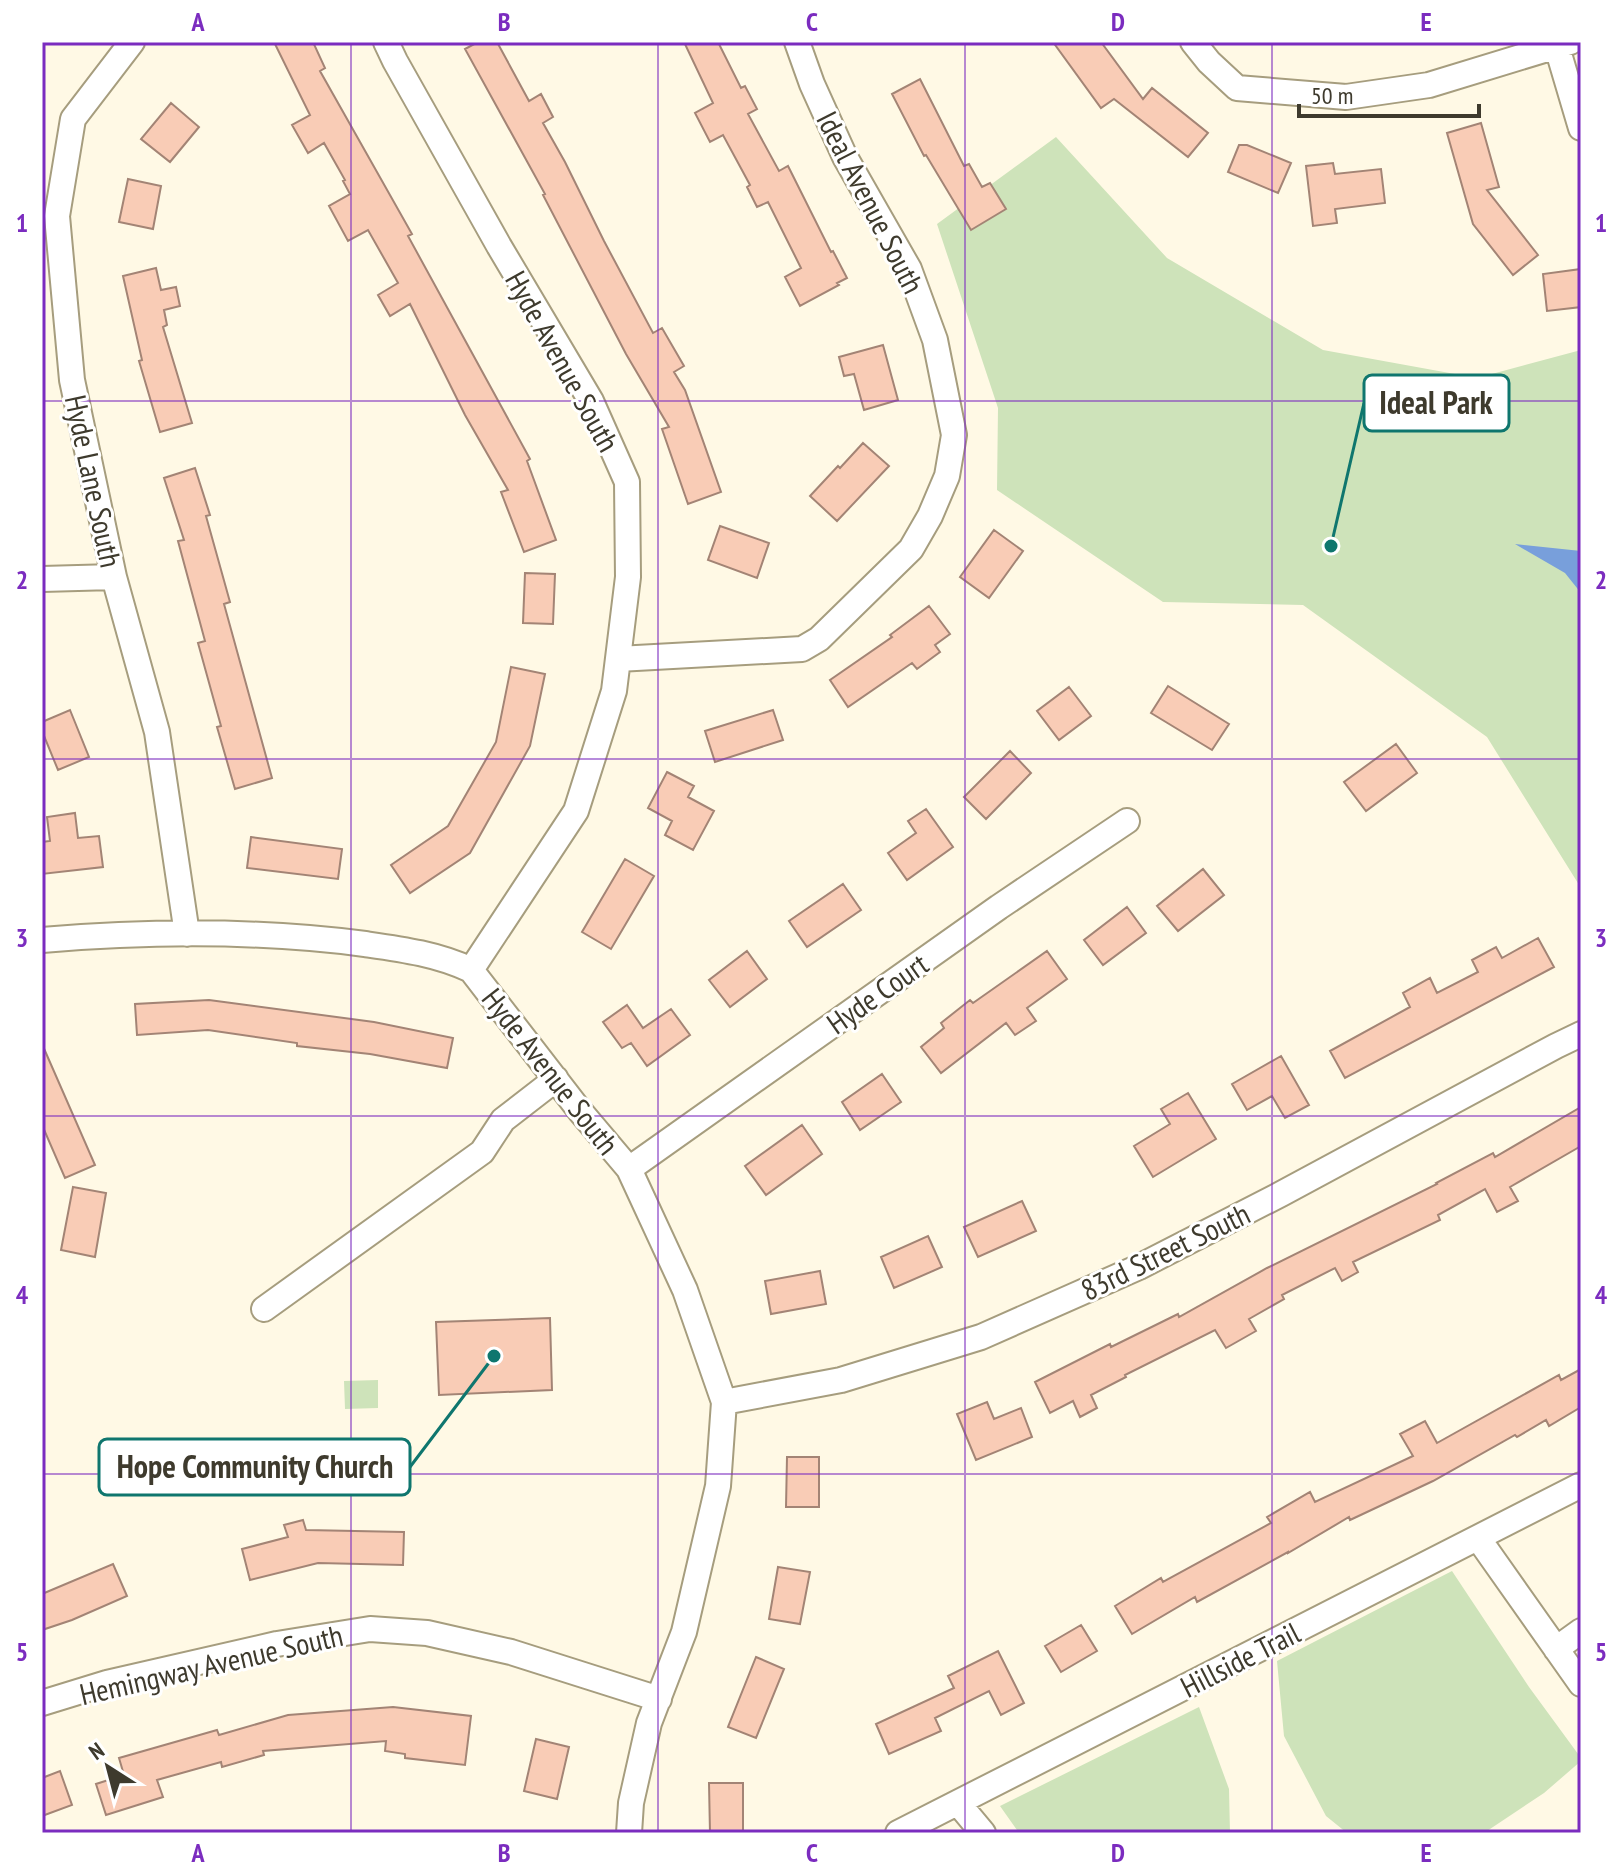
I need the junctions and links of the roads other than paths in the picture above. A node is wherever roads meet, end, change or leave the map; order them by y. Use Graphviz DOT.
graph roads {
  1 [pos="132,42"];
  2 [pos="386,42"];
  3 [pos="797,42"];
  4 [pos="1193,42"];
  5 [pos="1563,44"];
  6 [pos="1581,128"];
  7 [pos="50,216"];
  8 [pos="114,577"];
  9 [pos="42,579"];
  10 [pos="618,659"];
  11 [pos="1127,821"];
  12 [pos="187,934"];
  13 [pos="42,940"];
  14 [pos="471,970"];
  15 [pos="1581,1034"];
  16 [pos="556,1079"];
  17 [pos="629,1169"];
  18 [pos="264,1309"];
  19 [pos="724,1402"];
  20 [pos="1581,1485"];
  21 [pos="1478,1538"];
  22 [pos="1581,1631"];
  23 [pos="1556,1649"];
  24 [pos="1581,1684"];
  25 [pos="659,1699"];
  26 [pos="42,1703"];
  27 [pos="958,1803"];
  28 [pos="629,1833"];
  29 [pos="898,1833"];
  30 [pos="983,1833"];
  1 -- 7 [label="street, Hyde Lane South"];
  2 -- 10 [label="street, Hyde Avenue South"];
  3 -- 10 [label="street, Ideal Avenue South"];
  4 -- 5 [label="street"];
  5 -- 6 [label="street"];
  7 -- 8 [label="street, Hyde Lane South"];
  8 -- 9 [label="street"];
  8 -- 12 [label="street, Hyde Lane South"];
  10 -- 14 [label="street, Hyde Avenue South"];
  11 -- 17 [label="street, Hyde Court"];
  12 -- 13 [label="street"];
  12 -- 14 [label="street"];
  14 -- 16 [label="street, Hyde Avenue South"];
  15 -- 19 [label="street, 83rd Street South"];
  16 -- 17 [label="street, Hyde Avenue South"];
  16 -- 18 [label="street"];
  17 -- 19 [label="street, Hyde Avenue South"];
  19 -- 25 [label="street, Hyde Avenue South"];
  20 -- 21 [label="street, Hillside Trail"];
  21 -- 23 [label="street"];
  21 -- 27 [label="street, Hillside Trail"];
  22 -- 23 [label="street"];
  23 -- 24 [label="street"];
  25 -- 26 [label="street, Hemingway Avenue South"];
  25 -- 28 [label="street, Hyde Avenue South"];
  27 -- 29 [label="street, Hillside Trail"];
  27 -- 30 [label="street"];
}
